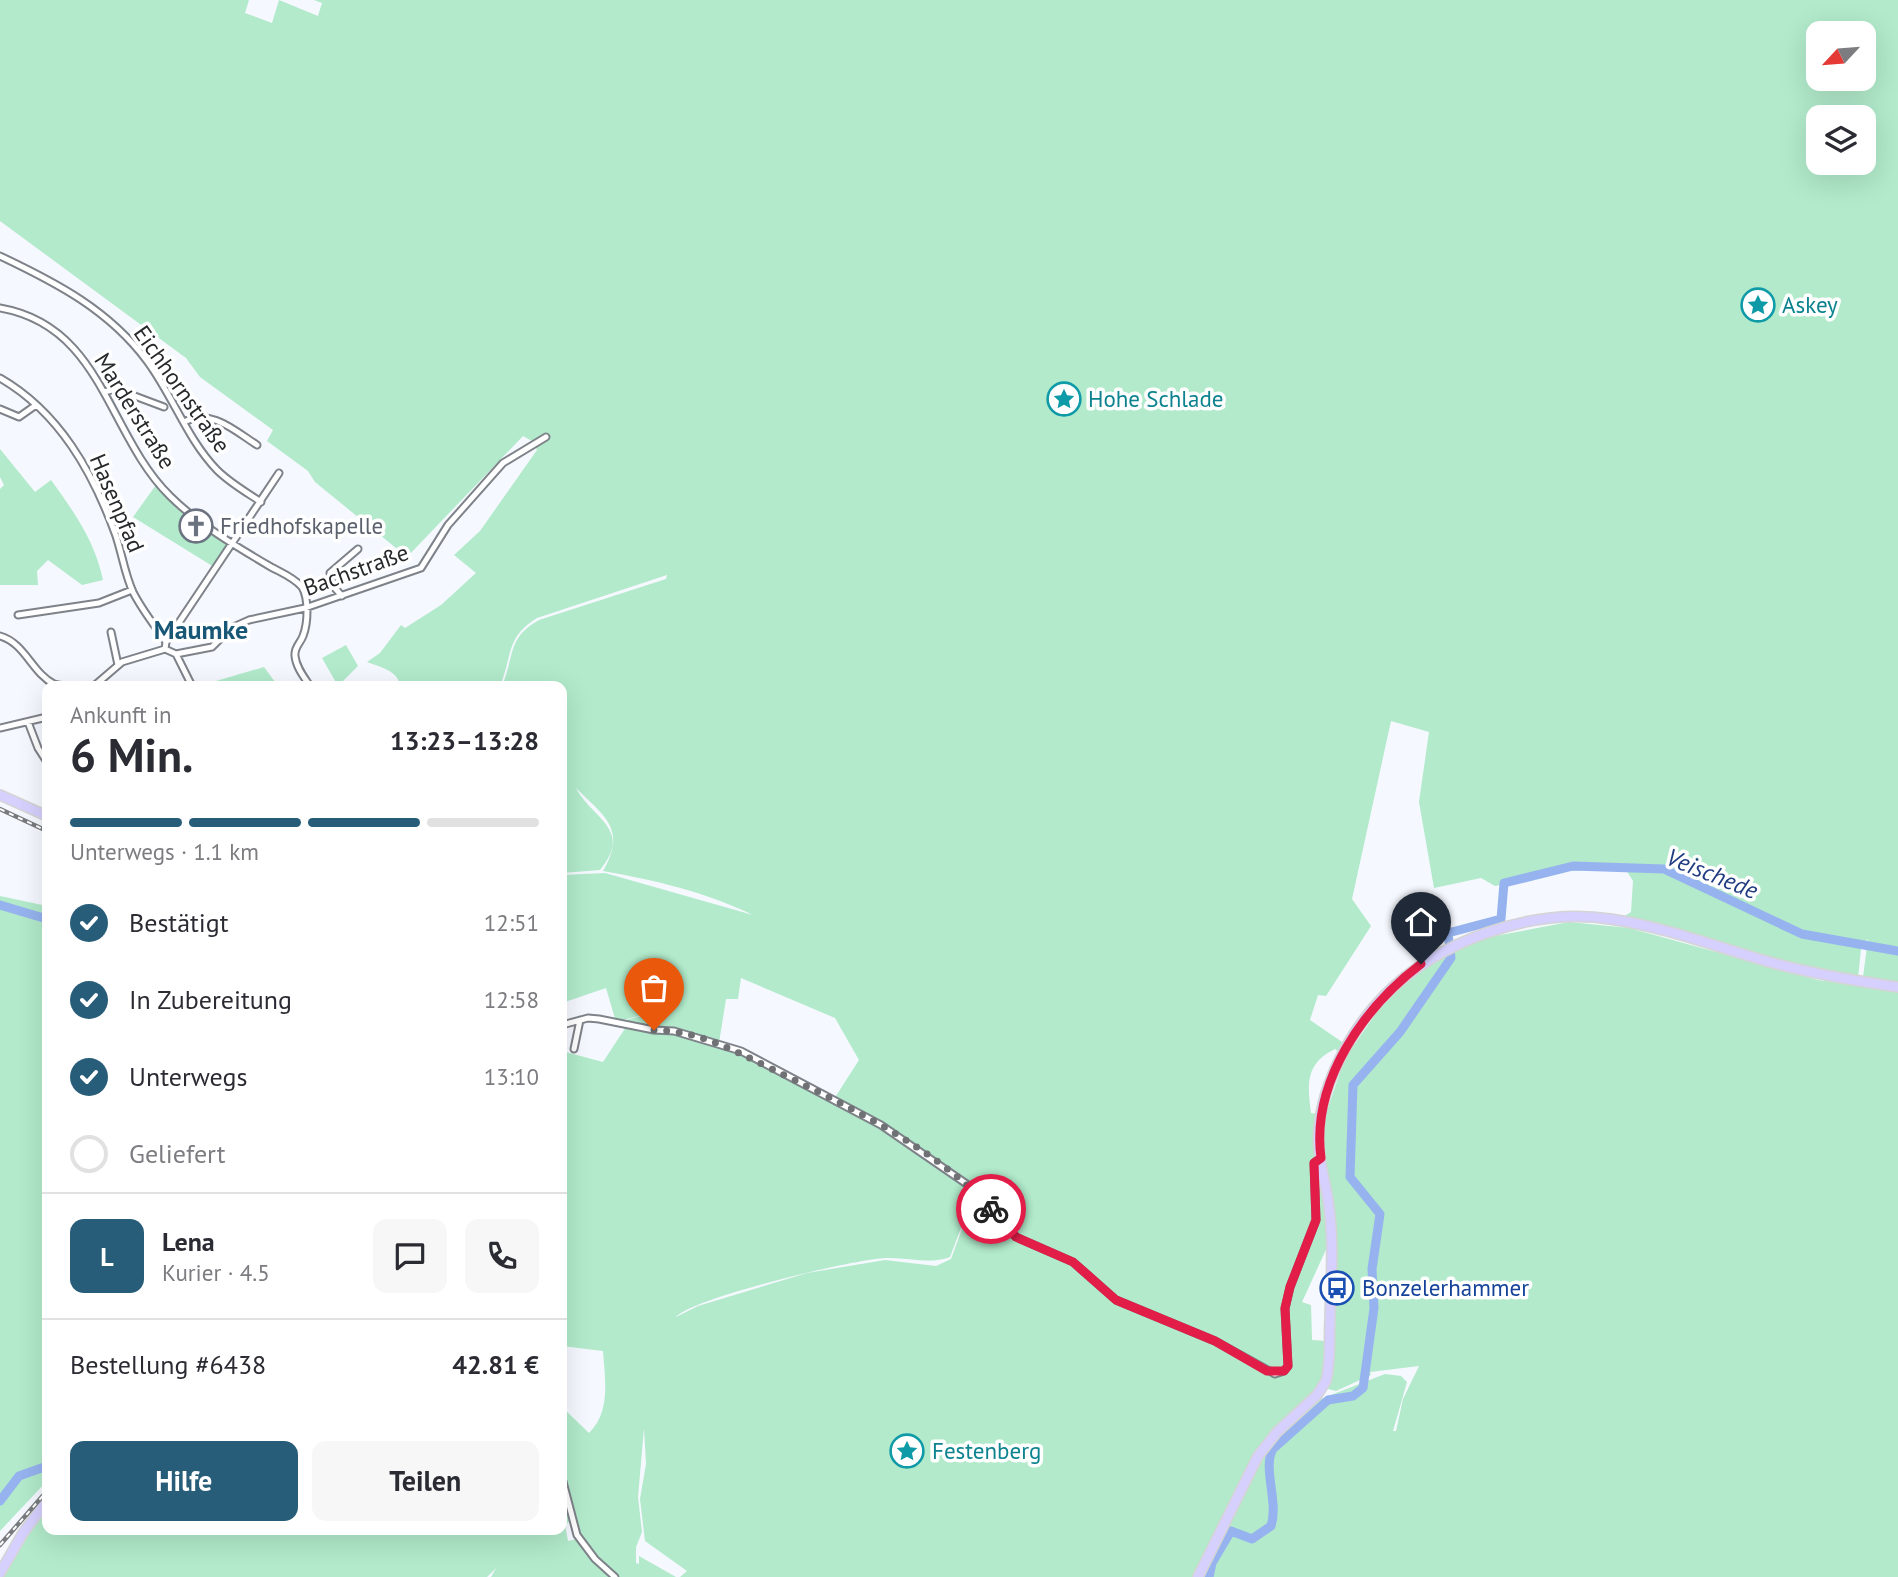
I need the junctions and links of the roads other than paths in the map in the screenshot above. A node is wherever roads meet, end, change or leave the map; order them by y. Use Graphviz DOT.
graph roads {
  1 [pos="0,256"];
  2 [pos="0,308"];
  3 [pos="0,377"];
  4 [pos="104,392"];
  5 [pos="36,405"];
  6 [pos="164,407"];
  7 [pos="0,409"];
  8 [pos="184,422"];
  9 [pos="546,437"];
  10 [pos="257,445"];
  11 [pos="279,473"];
  12 [pos="261,502"];
  13 [pos="235,543"];
  14 [pos="358,549"];
  15 [pos="132,590"];
  16 [pos="342,596"];
  17 [pos="305,608"];
  18 [pos="18,615"];
  19 [pos="111,632"];
  20 [pos="0,636"];
  21 [pos="165,645"];
  22 [pos="176,654"];
  23 [pos="118,665"];
  24 [pos="50,681"];
  25 [pos="100,681"];
  26 [pos="190,681"];
  27 [pos="307,681"];
  28 [pos="42,718"];
  29 [pos="28,722"];
  30 [pos="0,728"];
  31 [pos="42,754"];
  32 [pos="0,795"];
  33 [pos="42,814"];
  34 [pos="1898,987"];
  35 [pos="580,1020"];
  36 [pos="567,1024"];
  37 [pos="574,1049"];
  38 [pos="1321,1158"];
  39 [pos="567,1497"];
  40 [pos="42,1507"];
  41 [pos="0,1573"];
  42 [pos="615,1577"];
  43 [pos="1198,1577"];
  1 -- 8 [label="street, Eichhornstraße"];
  2 -- 4 [label="street, Marderstraße"];
  3 -- 5 [label="street, Hasenpfad"];
  4 -- 6 [label="street"];
  4 -- 13 [label="street, Marderstraße"];
  5 -- 7 [label="street"];
  5 -- 15 [label="street, Hasenpfad"];
  8 -- 10 [label="street"];
  8 -- 12 [label="street, Eichhornstraße"];
  9 -- 16 [label="street, Bachstraße"];
  11 -- 12 [label="street"];
  12 -- 13 [label="street"];
  13 -- 17 [label="street, Marderstraße"];
  13 -- 21 [label="street"];
  14 -- 16 [label="street"];
  15 -- 18 [label="street"];
  15 -- 21 [label="street, Hasenpfad"];
  16 -- 17 [label="street, Bachstraße"];
  17 -- 22 [label="street, Bachstraße"];
  17 -- 27 [label="street"];
  19 -- 23 [label="street"];
  20 -- 24 [label="street"];
  21 -- 22 [label="street"];
  21 -- 23 [label="street"];
  22 -- 26 [label="street"];
  23 -- 25 [label="street"];
  28 -- 29 [label="street"];
  29 -- 30 [label="street"];
  29 -- 31 [label="street"];
  32 -- 33 [label="main road"];
  34 -- 38 [label="main road"];
  35 -- 36 [label="street"];
  35 -- 37 [label="street"];
  35 -- 38 [label="street"];
  38 -- 43 [label="main road"];
  39 -- 42 [label="street"];
  40 -- 41 [label="main road"];
}
